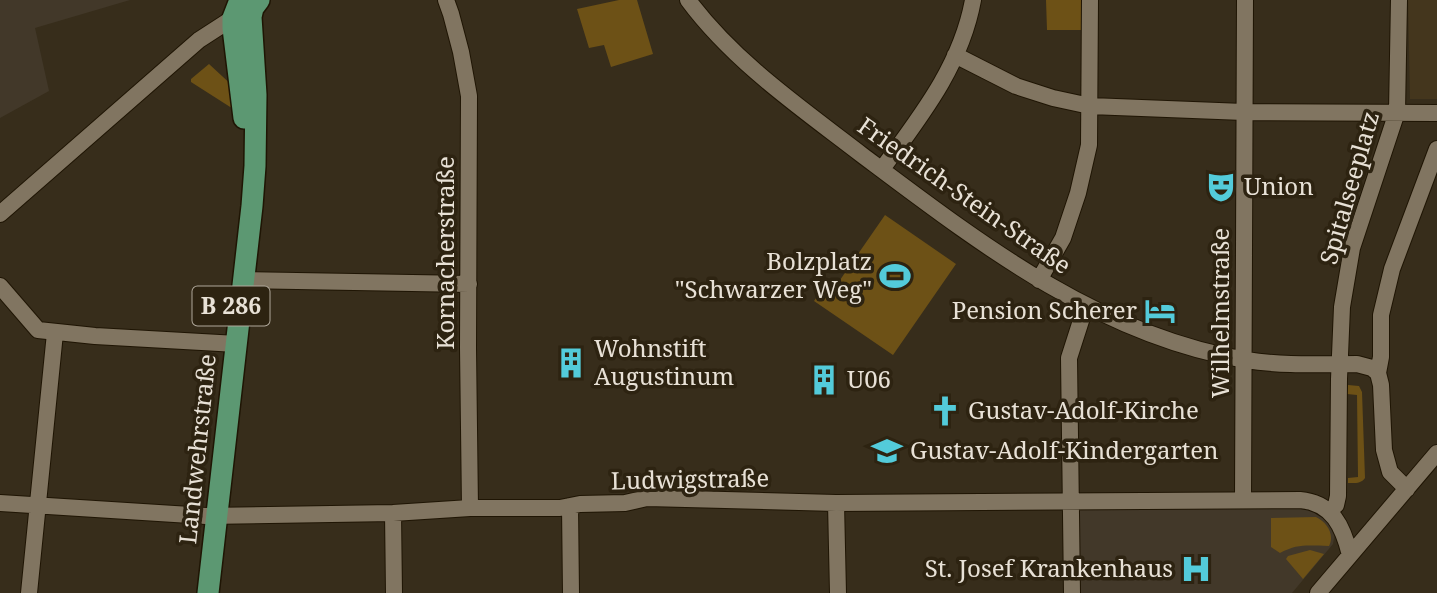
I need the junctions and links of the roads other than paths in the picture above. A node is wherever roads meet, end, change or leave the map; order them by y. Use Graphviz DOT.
graph roads {
  1 [pos="446,0"];
  2 [pos="688,0"];
  3 [pos="972,0"];
  4 [pos="1090,0"];
  5 [pos="1245,0"];
  6 [pos="1399,0"];
  7 [pos="246,9"];
  8 [pos="955,55"];
  9 [pos="1090,106"];
  10 [pos="1244,112"];
  11 [pos="1397,112"];
  12 [pos="1437,113"];
  13 [pos="1437,149"];
  14 [pos="881,169"];
  15 [pos="0,214"];
  16 [pos="244,280"];
  17 [pos="1039,280"];
  18 [pos="469,284"];
  19 [pos="0,286"];
  20 [pos="1086,306"];
  21 [pos="55,333"];
  22 [pos="232,343"];
  23 [pos="1244,360"];
  24 [pos="1339,364"];
  25 [pos="1378,373"];
  26 [pos="1437,453"];
  27 [pos="1406,489"];
  28 [pos="1243,500"];
  29 [pos="1071,501"];
  30 [pos="0,503"];
  31 [pos="836,503"];
  32 [pos="37,505"];
  33 [pos="570,506"];
  34 [pos="470,509"];
  35 [pos="1329,512"];
  36 [pos="393,513"];
  37 [pos="211,515"];
  38 [pos="1349,555"];
  39 [pos="29,593"];
  40 [pos="197,593"];
  41 [pos="208,593"];
  42 [pos="394,593"];
  43 [pos="571,593"];
  44 [pos="838,593"];
  45 [pos="1072,593"];
  46 [pos="1318,593"];
  1 -- 18 [label="street, Kornacherstraße"];
  2 -- 14 [label="street, Friedrich-Stein-Straße"];
  3 -- 8 [label="street"];
  4 -- 9 [label="street"];
  5 -- 10 [label="street, Wilhelmstraße"];
  6 -- 11 [label="street, Spitalseeplatz"];
  7 -- 15 [label="street"];
  7 -- 16 [label="main road, Landwehrstraße / B 286"];
  7 -- 22 [label="main road, Landwehrstraße / B 286"];
  8 -- 9 [label="street"];
  8 -- 14 [label="street"];
  9 -- 10 [label="street"];
  9 -- 17 [label="street"];
  10 -- 11 [label="street"];
  10 -- 23 [label="street, Wilhelmstraße"];
  11 -- 12 [label="street"];
  11 -- 24 [label="street, Spitalseeplatz"];
  13 -- 25 [label="street"];
  14 -- 17 [label="street, Friedrich-Stein-Straße"];
  16 -- 18 [label="street"];
  16 -- 22 [label="main road, Landwehrstraße / B 286"];
  17 -- 20 [label="street, Friedrich-Stein-Straße"];
  18 -- 34 [label="street, Kornacherstraße"];
  19 -- 21 [label="street"];
  20 -- 23 [label="street, Friedrich-Stein-Straße"];
  20 -- 29 [label="street"];
  21 -- 22 [label="street"];
  21 -- 32 [label="street"];
  22 -- 37 [label="main road, Landwehrstraße / B 286"];
  23 -- 24 [label="street, Friedrich-Stein-Straße"];
  23 -- 28 [label="street, Wilhelmstraße"];
  24 -- 25 [label="street, Friedrich-Stein-Straße"];
  24 -- 35 [label="street, Spitalseeplatz"];
  25 -- 27 [label="street"];
  26 -- 27 [label="street"];
  27 -- 38 [label="street"];
  28 -- 29 [label="street, Ludwigstraße"];
  28 -- 35 [label="street, Ludwigstraße"];
  29 -- 31 [label="street, Ludwigstraße"];
  29 -- 45 [label="street"];
  30 -- 32 [label="street, Ludwigstraße"];
  31 -- 33 [label="street, Ludwigstraße"];
  31 -- 44 [label="street"];
  32 -- 37 [label="street, Ludwigstraße"];
  32 -- 39 [label="street"];
  33 -- 34 [label="street, Ludwigstraße"];
  33 -- 43 [label="street"];
  34 -- 36 [label="street, Ludwigstraße"];
  35 -- 38 [label="street"];
  36 -- 37 [label="street, Ludwigstraße"];
  36 -- 42 [label="street"];
  37 -- 40 [label="main road, Landwehrstraße / B 286"];
  37 -- 41 [label="main road, Landwehrstraße / B 286"];
  38 -- 46 [label="street"];
}
